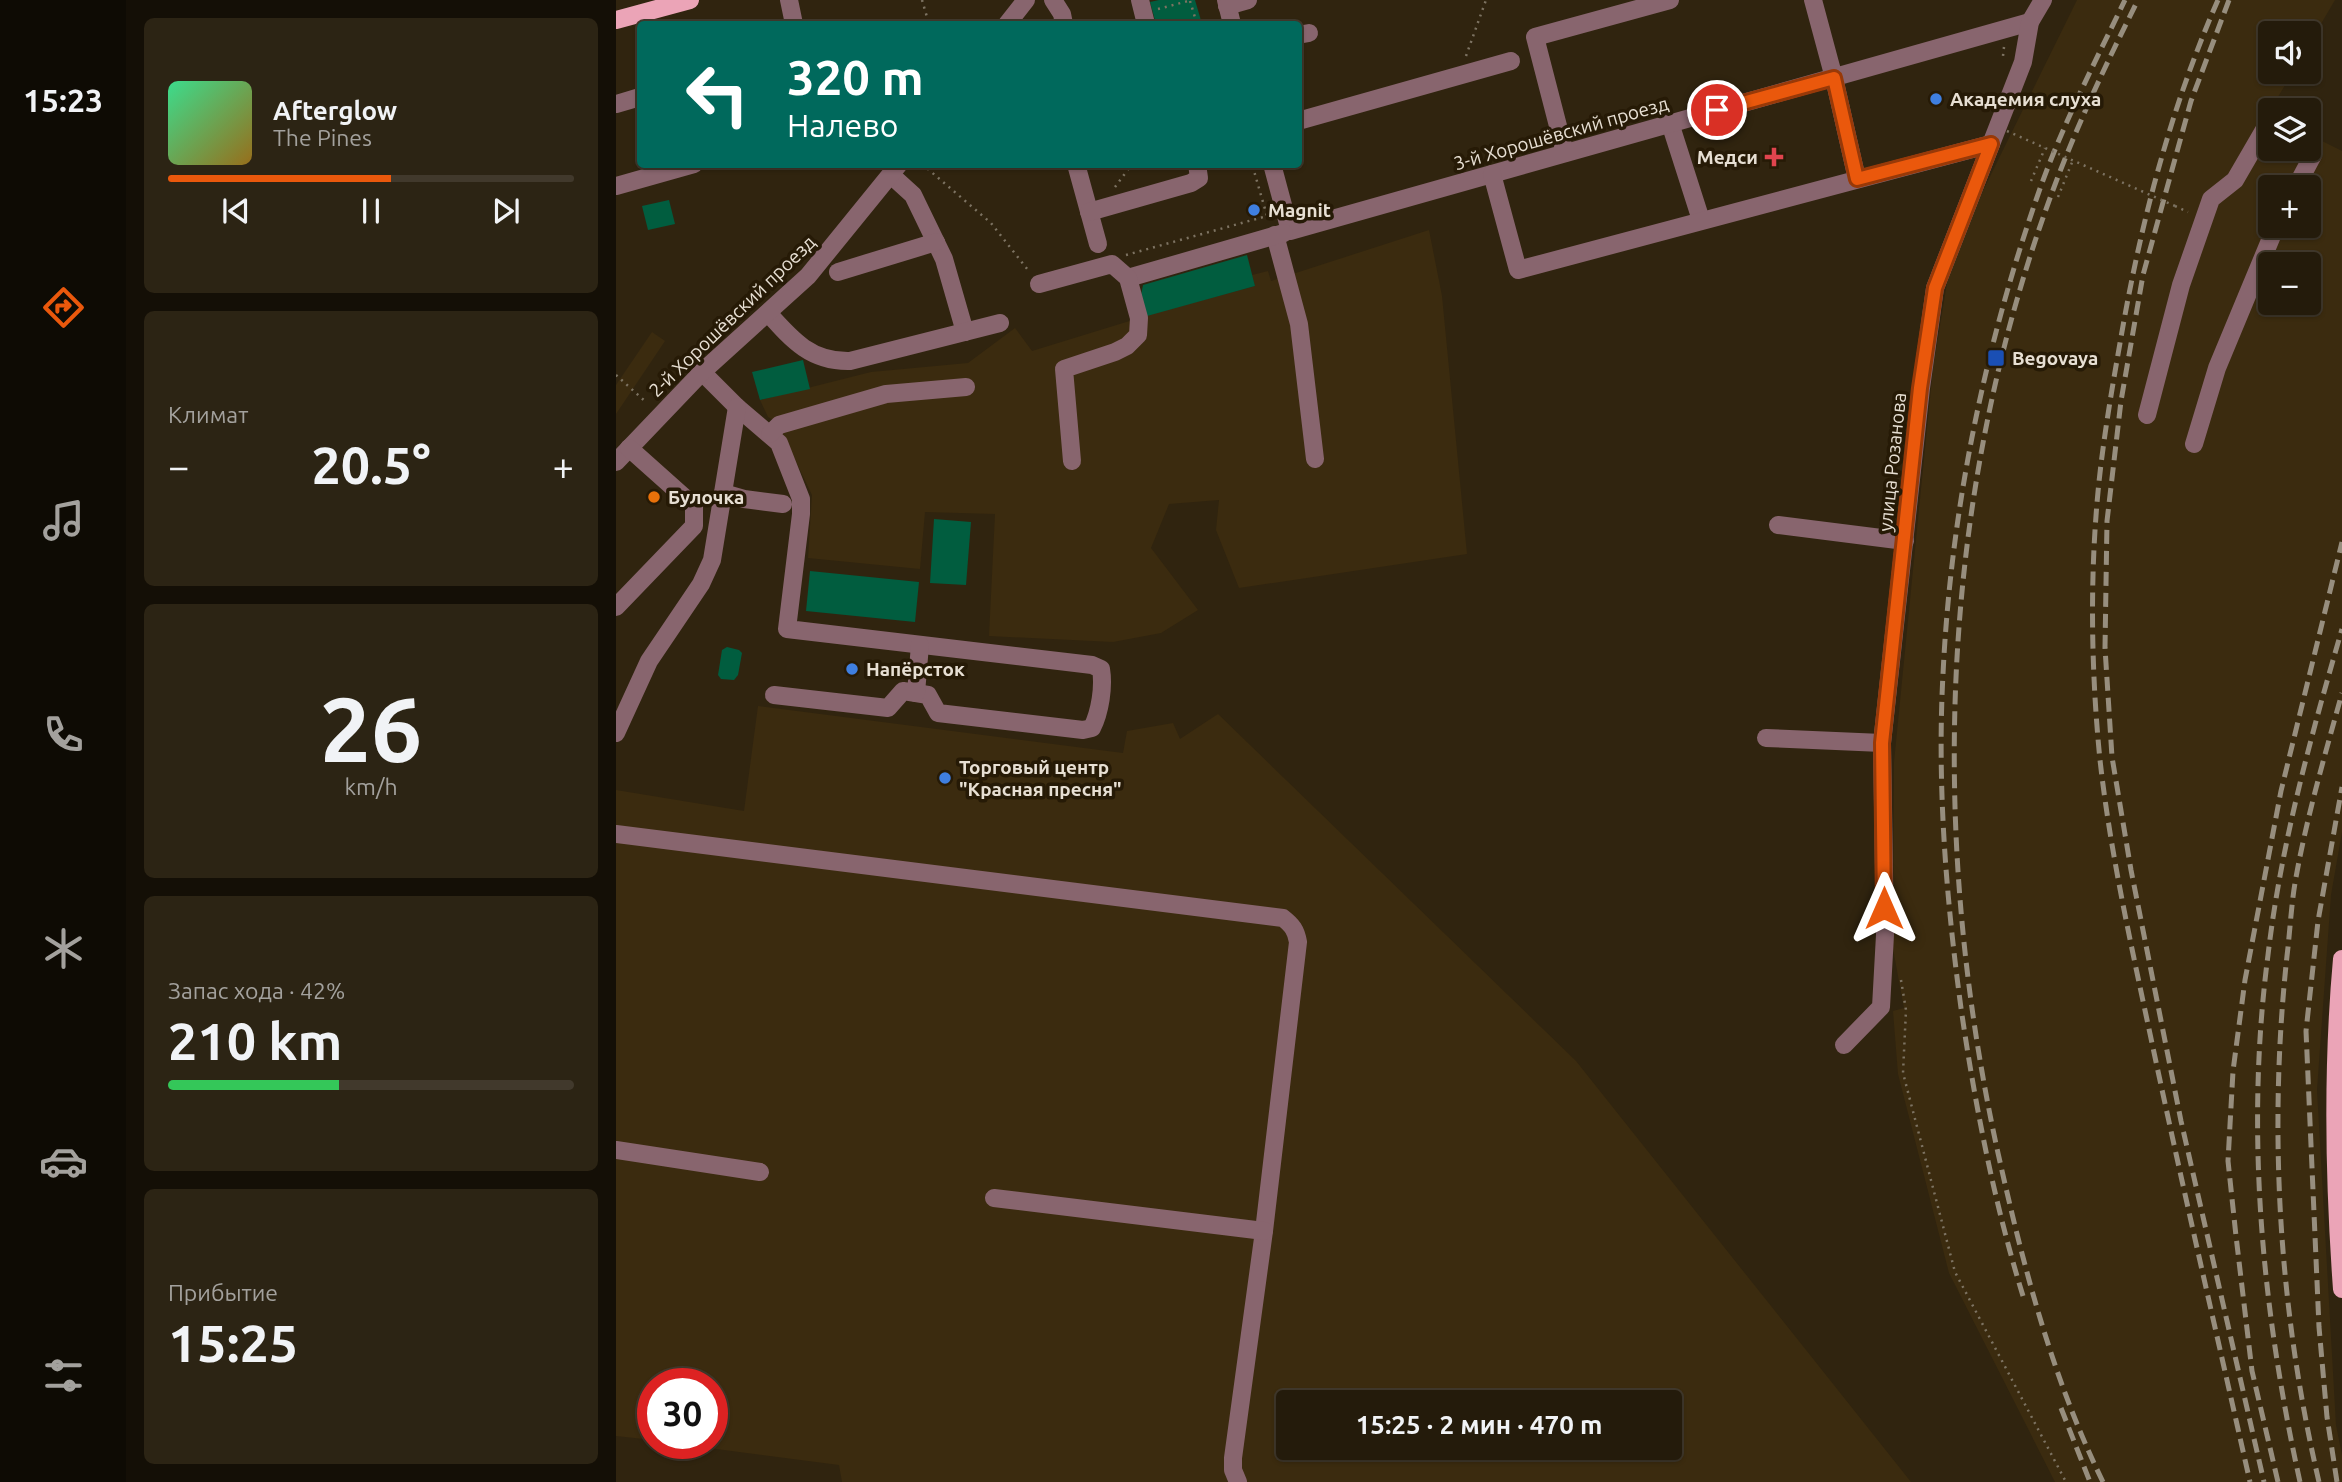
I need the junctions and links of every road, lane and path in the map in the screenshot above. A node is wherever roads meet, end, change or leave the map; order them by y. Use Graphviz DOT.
graph roads {
  1 [pos="690,0"];
  2 [pos="789,0"];
  3 [pos="922,0"];
  4 [pos="1026,0"];
  5 [pos="1053,0"];
  6 [pos="1191,0"];
  7 [pos="1248,0"];
  8 [pos="1486,0"];
  9 [pos="1670,0"];
  10 [pos="1813,0"];
  11 [pos="2043,0"];
  12 [pos="1226,3"];
  13 [pos="1143,13"];
  14 [pos="616,20"];
  15 [pos="793,21"];
  16 [pos="928,21"];
  17 [pos="1009,21"];
  18 [pos="1063,21"];
  19 [pos="1196,21"];
  20 [pos="1231,21"];
  21 [pos="2030,22"];
  22 [pos="1511,61"];
  23 [pos="1458,76"];
  24 [pos="1834,78"];
  25 [pos="637,98"];
  26 [pos="616,104"];
  27 [pos="1302,120"];
  28 [pos="1670,123"];
  29 [pos="2007,131"];
  30 [pos="2258,140"];
  31 [pos="1991,144"];
  32 [pos="2045,148"];
  33 [pos="1566,153"];
  34 [pos="2073,160"];
  35 [pos="680,168"];
  36 [pos="927,168"];
  37 [pos="1077,168"];
  38 [pos="1198,168"];
  39 [pos="1253,168"];
  40 [pos="1273,168"];
  41 [pos="895,170"];
  42 [pos="1492,174"];
  43 [pos="1857,179"];
  44 [pos="2031,181"];
  45 [pos="616,186"];
  46 [pos="2058,197"];
  47 [pos="1089,212"];
  48 [pos="2194,214"];
  49 [pos="1701,220"];
  50 [pos="1283,233"];
  51 [pos="2271,238"];
  52 [pos="936,242"];
  53 [pos="1098,244"];
  54 [pos="1122,256"];
  55 [pos="838,272"];
  56 [pos="1128,278"];
  57 [pos="1039,284"];
  58 [pos="768,313"];
  59 [pos="1000,323"];
  60 [pos="965,332"];
  61 [pos="702,372"];
  62 [pos="616,375"];
  63 [pos="966,387"];
  64 [pos="737,407"];
  65 [pos="660,415"];
  66 [pos="2147,415"];
  67 [pos="770,434"];
  68 [pos="2194,444"];
  69 [pos="629,448"];
  70 [pos="1315,459"];
  71 [pos="616,461"];
  72 [pos="1072,461"];
  73 [pos="723,493"];
  74 [pos="783,504"];
  75 [pos="1778,524"];
  76 [pos="1905,541"];
  77 [pos="616,607"];
  78 [pos="920,645"];
  79 [pos="916,693"];
  80 [pos="774,695"];
  81 [pos="616,733"];
  82 [pos="1766,738"];
  83 [pos="1882,743"];
  84 [pos="616,834"];
  85 [pos="2342,959"];
  86 [pos="1899,972"];
  87 [pos="1844,1045"];
  88 [pos="616,1150"];
  89 [pos="760,1172"];
  90 [pos="994,1198"];
  91 [pos="1264,1231"];
  92 [pos="2342,1289"];
  93 [pos="1238,1482"];
  94 [pos="2066,1482"];
  1 -- 14 [label="main road"];
  2 -- 15 [label="street"];
  3 -- 16 [label="path"];
  4 -- 17 [label="street"];
  5 -- 18 [label="street"];
  6 -- 13 [label="path"];
  6 -- 19 [label="path"];
  7 -- 12 [label="street"];
  8 -- 23 [label="path"];
  9 -- 33 [label="street"];
  10 -- 24 [label="street"];
  11 -- 21 [label="street, улица Розанова"];
  12 -- 20 [label="street"];
  21 -- 24 [label="street, 3-й Хорошёвский проезд"];
  21 -- 31 [label="street, улица Розанова"];
  22 -- 23 [label="street"];
  23 -- 27 [label="street"];
  24 -- 28 [label="street, 3-й Хорошёвский проезд"];
  24 -- 43 [label="street"];
  25 -- 26 [label="street"];
  28 -- 33 [label="street, 3-й Хорошёвский проезд"];
  28 -- 49 [label="street"];
  29 -- 32 [label="path, bridge"];
  30 -- 66 [label="street"];
  31 -- 43 [label="street"];
  31 -- 76 [label="street, улица Розанова"];
  32 -- 34 [label="path, bridge"];
  32 -- 44 [label="path"];
  33 -- 42 [label="street, 3-й Хорошёвский проезд"];
  34 -- 46 [label="path"];
  34 -- 48 [label="path, bridge"];
  35 -- 45 [label="street"];
  36 -- 57 [label="path"];
  37 -- 47 [label="street"];
  38 -- 47 [label="street"];
  39 -- 54 [label="path"];
  40 -- 50 [label="street"];
  41 -- 52 [label="street"];
  41 -- 58 [label="street, 2-й Хорошёвский проезд"];
  42 -- 49 [label="street"];
  42 -- 50 [label="street, 3-й Хорошёвский проезд"];
  43 -- 49 [label="street"];
  47 -- 53 [label="street"];
  50 -- 56 [label="street, 3-й Хорошёвский проезд"];
  50 -- 70 [label="street"];
  51 -- 68 [label="street"];
  52 -- 55 [label="street"];
  52 -- 60 [label="street"];
  56 -- 57 [label="street"];
  56 -- 72 [label="street"];
  58 -- 60 [label="street"];
  58 -- 61 [label="street, 2-й Хорошёвский проезд"];
  59 -- 60 [label="street"];
  61 -- 64 [label="street"];
  61 -- 65 [label="street, 2-й Хорошёвский проезд"];
  62 -- 65 [label="path"];
  63 -- 67 [label="street"];
  64 -- 67 [label="street"];
  64 -- 73 [label="street"];
  65 -- 69 [label="street, 2-й Хорошёвский проезд"];
  67 -- 78 [label="street"];
  69 -- 71 [label="street, 2-й Хорошёвский проезд"];
  69 -- 77 [label="street"];
  73 -- 74 [label="street"];
  73 -- 81 [label="street"];
  75 -- 76 [label="street"];
  76 -- 83 [label="street, улица Розанова"];
  78 -- 79 [label="street"];
  78 -- 79 [label="street"];
  79 -- 80 [label="street"];
  82 -- 83 [label="street"];
  83 -- 87 [label="street, улица Розанова"];
  84 -- 91 [label="street"];
  85 -- 92 [label="main road"];
  86 -- 94 [label="path"];
  88 -- 89 [label="street"];
  90 -- 91 [label="street"];
  91 -- 93 [label="street"];
}
